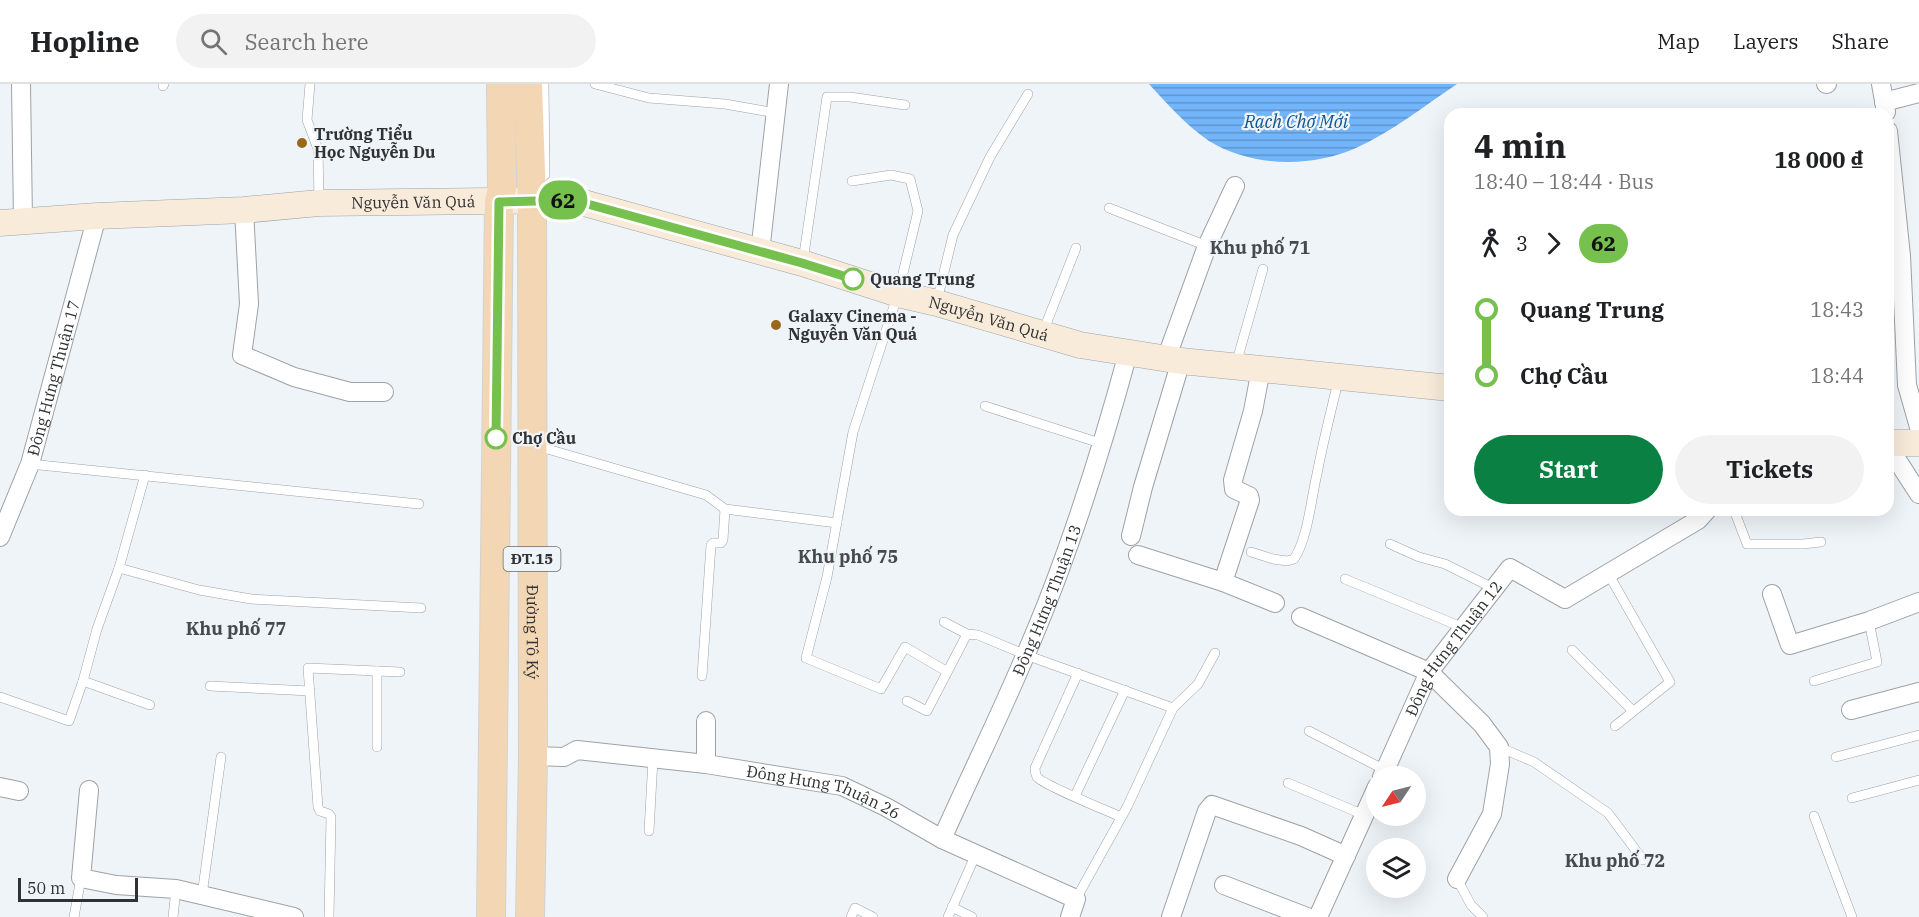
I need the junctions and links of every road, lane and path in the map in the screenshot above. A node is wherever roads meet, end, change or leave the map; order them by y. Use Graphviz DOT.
graph roads {
  1 [pos="21,84"];
  2 [pos="310,84"];
  3 [pos="501,84"];
  4 [pos="528,84"];
  5 [pos="544,84"];
  6 [pos="595,84"];
  7 [pos="779,84"];
  8 [pos="1919,93"];
  9 [pos="1028,94"];
  10 [pos="1884,100"];
  11 [pos="905,105"];
  12 [pos="776,113"];
  13 [pos="1894,165"];
  14 [pos="499,181"];
  15 [pos="852,181"];
  16 [pos="531,182"];
  17 [pos="1235,186"];
  18 [pos="319,203"];
  19 [pos="1109,208"];
  20 [pos="244,210"];
  21 [pos="97,216"];
  22 [pos="12,221"];
  23 [pos="1207,246"];
  24 [pos="1076,248"];
  25 [pos="760,252"];
  26 [pos="1910,254"];
  27 [pos="802,263"];
  28 [pos="1263,268"];
  29 [pos="898,294"];
  30 [pos="937,303"];
  31 [pos="1042,334"];
  32 [pos="1128,353"];
  33 [pos="1173,360"];
  34 [pos="1236,367"];
  35 [pos="1261,369"];
  36 [pos="1340,376"];
  37 [pos="1444,387"];
  38 [pos="384,392"];
  39 [pos="985,406"];
  40 [pos="1919,427"];
  41 [pos="1919,443"];
  42 [pos="1103,444"];
  43 [pos="532,445"];
  44 [pos="1894,445"];
  45 [pos="1894,454"];
  46 [pos="30,464"];
  47 [pos="145,475"];
  48 [pos="1919,494"];
  49 [pos="419,504"];
  50 [pos="725,509"];
  51 [pos="1702,516"];
  52 [pos="1736,516"];
  53 [pos="837,523"];
  54 [pos="1131,536"];
  55 [pos="0,537"];
  56 [pos="1821,542"];
  57 [pos="1390,544"];
  58 [pos="1251,552"];
  59 [pos="1138,555"];
  60 [pos="119,568"];
  61 [pos="1609,575"];
  62 [pos="1345,579"];
  63 [pos="1223,582"];
  64 [pos="1495,589"];
  65 [pos="1772,594"];
  66 [pos="1919,602"];
  67 [pos="1275,603"];
  68 [pos="421,608"];
  69 [pos="1301,617"];
  70 [pos="1869,621"];
  71 [pos="944,622"];
  72 [pos="1464,628"];
  73 [pos="967,634"];
  74 [pos="1572,650"];
  75 [pos="1215,653"];
  76 [pos="1026,655"];
  77 [pos="377,671"];
  78 [pos="946,671"];
  79 [pos="400,672"];
  80 [pos="1429,672"];
  81 [pos="1078,674"];
  82 [pos="702,676"];
  83 [pos="82,681"];
  84 [pos="1814,681"];
  85 [pos="210,686"];
  86 [pos="1125,690"];
  87 [pos="310,692"];
  88 [pos="1919,692"];
  89 [pos="0,697"];
  90 [pos="907,700"];
  91 [pos="150,705"];
  92 [pos="1173,708"];
  93 [pos="1851,710"];
  94 [pos="1634,711"];
  95 [pos="706,721"];
  96 [pos="1615,726"];
  97 [pos="1309,732"];
  98 [pos="1919,735"];
  99 [pos="377,747"];
  100 [pos="1499,747"];
  101 [pos="533,756"];
  102 [pos="1836,757"];
  103 [pos="221,758"];
  104 [pos="653,759"];
  105 [pos="706,764"];
  106 [pos="1370,766"];
  107 [pos="1386,766"];
  108 [pos="1919,780"];
  109 [pos="1288,783"];
  110 [pos="0,787"];
  111 [pos="89,790"];
  112 [pos="19,791"];
  113 [pos="1075,796"];
  114 [pos="1852,798"];
  115 [pos="1365,815"];
  116 [pos="1814,816"];
  117 [pos="1121,817"];
  118 [pos="649,831"];
  119 [pos="942,839"];
  120 [pos="976,854"];
  121 [pos="1346,856"];
  122 [pos="1643,860"];
  123 [pos="81,878"];
  124 [pos="1457,879"];
  125 [pos="1224,885"];
  126 [pos="176,889"];
  127 [pos="202,895"];
  128 [pos="1076,899"];
  129 [pos="952,907"];
  130 [pos="271,915"];
  131 [pos="74,917"];
  132 [pos="173,917"];
  133 [pos="294,917"];
  134 [pos="329,917"];
  135 [pos="491,917"];
  136 [pos="530,917"];
  137 [pos="850,917"];
  138 [pos="873,917"];
  139 [pos="948,917"];
  140 [pos="972,917"];
  141 [pos="1070,917"];
  142 [pos="1171,917"];
  143 [pos="1307,917"];
  144 [pos="1318,917"];
  145 [pos="1483,917"];
  146 [pos="1852,917"];
  1 -- 22 [label="street"];
  2 -- 18 [label="lane"];
  3 -- 14 [label="main road"];
  4 -- 16 [label="main road, Đường Tô Ký"];
  5 -- 16 [label="lane"];
  6 -- 12 [label="lane"];
  7 -- 12 [label="street"];
  8 -- 10 [label="street"];
  9 -- 30 [label="lane"];
  11 -- 27 [label="lane"];
  12 -- 25 [label="street"];
  13 -- 26 [label="street"];
  14 -- 16 [label="main road, Nguyễn Văn Quá"];
  14 -- 18 [label="main road, Nguyễn Văn Quá"];
  14 -- 135 [label="main road, ĐT.15"];
  15 -- 29 [label="lane"];
  16 -- 25 [label="main road, Nguyễn Văn Quá"];
  16 -- 43 [label="main road, Đường Tô Ký / ĐT.15"];
  17 -- 23 [label="street"];
  18 -- 20 [label="main road, Nguyễn Văn Quá"];
  19 -- 23 [label="lane"];
  20 -- 21 [label="main road, Nguyễn Văn Quá"];
  20 -- 38 [label="street"];
  21 -- 22 [label="main road, Nguyễn Văn Quá"];
  21 -- 46 [label="street, Đông Hưng Thuận 17"];
  23 -- 33 [label="street"];
  24 -- 31 [label="lane"];
  25 -- 27 [label="main road, Nguyễn Văn Quá"];
  26 -- 40 [label="street"];
  27 -- 29 [label="main road, Nguyễn Văn Quá"];
  28 -- 34 [label="lane"];
  29 -- 30 [label="main road, Nguyễn Văn Quá"];
  29 -- 53 [label="lane"];
  30 -- 31 [label="main road, Nguyễn Văn Quá"];
  31 -- 32 [label="main road, Nguyễn Văn Quá"];
  32 -- 33 [label="main road, Nguyễn Văn Quá"];
  32 -- 42 [label="street, Đông Hưng Thuận 13"];
  33 -- 34 [label="main road, Nguyễn Văn Quá"];
  33 -- 54 [label="street"];
  34 -- 35 [label="main road, Nguyễn Văn Quá"];
  35 -- 36 [label="main road, Nguyễn Văn Quá"];
  35 -- 63 [label="street"];
  36 -- 37 [label="main road, Nguyễn Văn Quá"];
  36 -- 58 [label="lane"];
  39 -- 42 [label="lane"];
  41 -- 44 [label="main road"];
  42 -- 76 [label="street, Đông Hưng Thuận 13"];
  43 -- 50 [label="lane"];
  43 -- 101 [label="main road, Đường Tô Ký / ĐT.15"];
  45 -- 48 [label="street"];
  46 -- 47 [label="lane"];
  46 -- 55 [label="street, Đông Hưng Thuận 17"];
  47 -- 49 [label="lane"];
  47 -- 60 [label="lane"];
  50 -- 53 [label="lane"];
  50 -- 82 [label="lane"];
  51 -- 61 [label="street, Đông Hưng Thuận 12"];
  52 -- 56 [label="lane"];
  53 -- 78 [label="lane"];
  57 -- 64 [label="lane"];
  59 -- 63 [label="street"];
  60 -- 68 [label="lane"];
  60 -- 83 [label="lane"];
  61 -- 64 [label="street, Đông Hưng Thuận 12"];
  61 -- 94 [label="lane"];
  62 -- 72 [label="lane"];
  63 -- 67 [label="street"];
  64 -- 72 [label="street, Đông Hưng Thuận 12"];
  65 -- 70 [label="street"];
  66 -- 70 [label="street"];
  69 -- 80 [label="street"];
  70 -- 84 [label="lane"];
  71 -- 73 [label="lane"];
  72 -- 80 [label="street, Đông Hưng Thuận 12"];
  73 -- 76 [label="lane"];
  73 -- 78 [label="lane"];
  74 -- 94 [label="lane"];
  75 -- 92 [label="lane"];
  76 -- 81 [label="lane"];
  76 -- 119 [label="street, Đông Hưng Thuận 13"];
  77 -- 79 [label="lane"];
  77 -- 87 [label="lane"];
  77 -- 99 [label="lane"];
  78 -- 90 [label="lane"];
  80 -- 100 [label="street"];
  80 -- 107 [label="street, Đông Hưng Thuận 12"];
  81 -- 86 [label="lane"];
  81 -- 113 [label="lane"];
  83 -- 89 [label="lane"];
  83 -- 91 [label="lane"];
  85 -- 87 [label="lane"];
  86 -- 92 [label="lane"];
  86 -- 113 [label="lane"];
  87 -- 134 [label="lane"];
  88 -- 93 [label="street"];
  92 -- 117 [label="lane"];
  94 -- 96 [label="lane"];
  95 -- 105 [label="street"];
  97 -- 106 [label="lane"];
  98 -- 102 [label="lane"];
  100 -- 122 [label="lane"];
  100 -- 124 [label="street"];
  101 -- 104 [label="street, Đông Hưng Thuận 26"];
  101 -- 136 [label="main road, Đường Tô Ký / ĐT.15"];
  103 -- 127 [label="lane"];
  104 -- 105 [label="street, Đông Hưng Thuận 26"];
  104 -- 118 [label="lane"];
  105 -- 119 [label="street, Đông Hưng Thuận 26"];
  108 -- 114 [label="lane"];
  109 -- 115 [label="lane"];
  110 -- 112 [label="street"];
  111 -- 123 [label="street"];
  113 -- 117 [label="lane"];
  115 -- 121 [label="street"];
  116 -- 146 [label="lane"];
  117 -- 128 [label="lane"];
  119 -- 120 [label="street, Đông Hưng Thuận 26"];
  120 -- 128 [label="street, Đông Hưng Thuận 26"];
  120 -- 129 [label="lane"];
  121 -- 142 [label="street"];
  121 -- 144 [label="street"];
  123 -- 126 [label="street"];
  123 -- 131 [label="lane"];
  124 -- 145 [label="lane"];
  125 -- 143 [label="street"];
  126 -- 127 [label="street"];
  126 -- 132 [label="lane"];
  127 -- 130 [label="street"];
  128 -- 141 [label="street"];
  129 -- 139 [label="lane"];
  129 -- 140 [label="lane"];
  130 -- 133 [label="street"];
  137 -- 138 [label="lane"];
}
